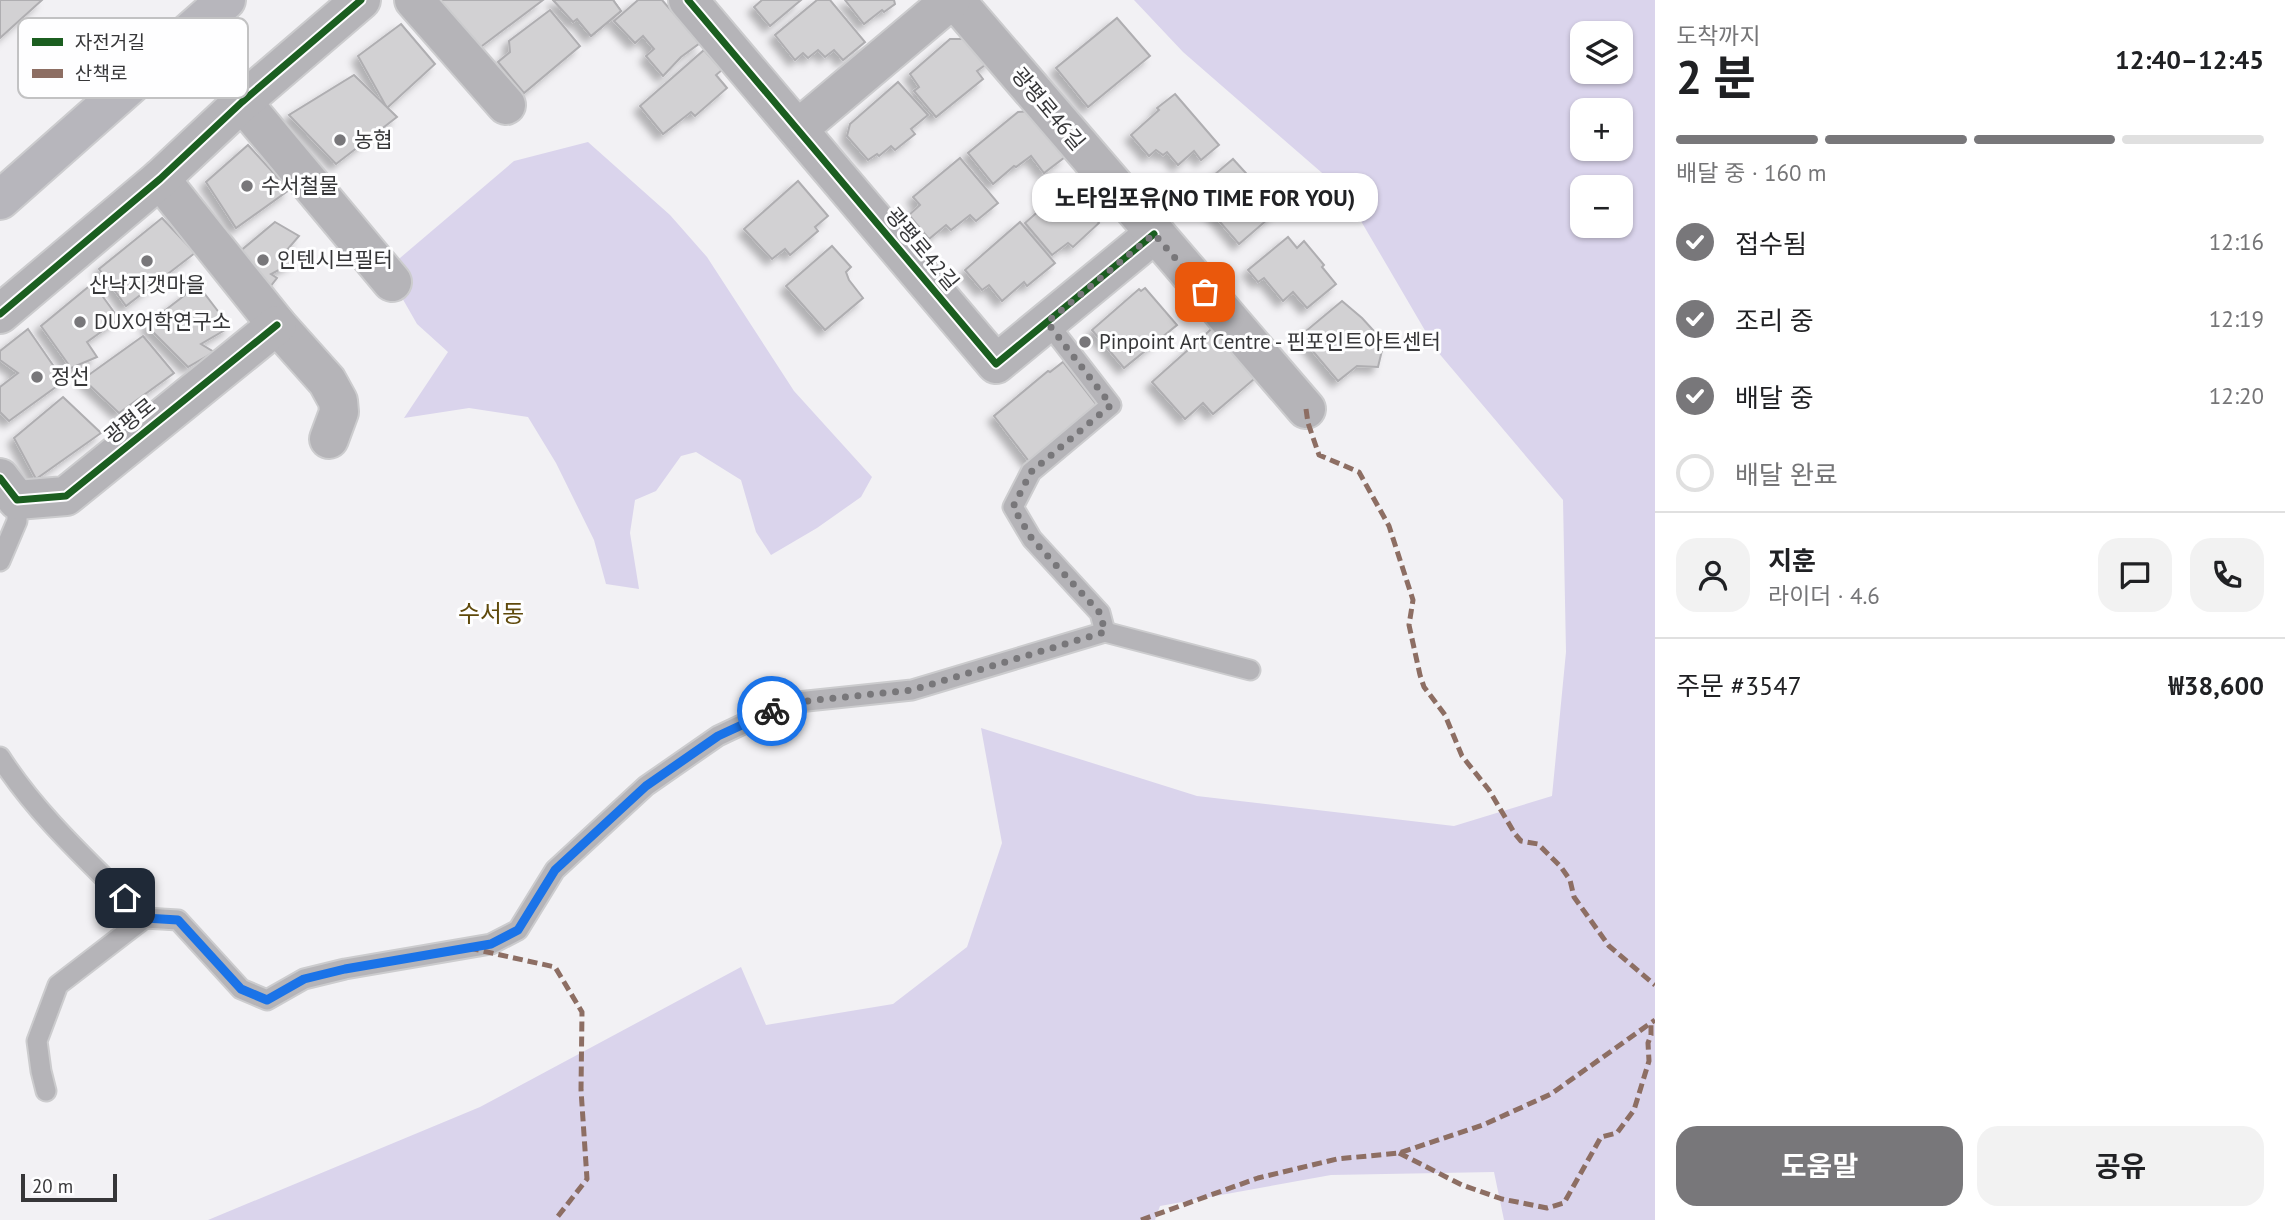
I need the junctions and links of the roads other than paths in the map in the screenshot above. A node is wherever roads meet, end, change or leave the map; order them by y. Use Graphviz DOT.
graph roads {
  1 [pos="226,0"];
  2 [pos="361,0"];
  3 [pos="414,0"];
  4 [pos="688,0"];
  5 [pos="953,0"];
  6 [pos="206,18"];
  7 [pos="248,97"];
  8 [pos="115,98"];
  9 [pos="247,98"];
  10 [pos="242,102"];
  11 [pos="506,105"];
  12 [pos="798,129"];
  13 [pos="160,179"];
  14 [pos="0,200"];
  15 [pos="1154,234"];
  16 [pos="392,282"];
  17 [pos="0,314"];
  18 [pos="1047,322"];
  19 [pos="276,325"];
  20 [pos="1306,409"];
  21 [pos="329,439"];
  22 [pos="9,489"];
  23 [pos="0,561"];
  24 [pos="1105,632"];
  25 [pos="1251,670"];
  26 [pos="0,757"];
  27 [pos="145,918"];
  28 [pos="46,1090"];
  1 -- 6 [label="main road"];
  2 -- 7 [label="street"];
  3 -- 11 [label="street"];
  4 -- 12 [label="street, 광평로42길"];
  5 -- 12 [label="street"];
  5 -- 15 [label="street, 광평로46길"];
  8 -- 14 [label="main road"];
  9 -- 10 [label="street"];
  10 -- 13 [label="street"];
  10 -- 16 [label="street"];
  12 -- 18 [label="street, 광평로42길"];
  13 -- 17 [label="street"];
  13 -- 19 [label="street"];
  15 -- 18 [label="street, 광평로42길"];
  15 -- 20 [label="street, 광평로46길"];
  18 -- 24 [label="lane"];
  19 -- 21 [label="street"];
  19 -- 22 [label="street, 광평로"];
  22 -- 23 [label="lane"];
  24 -- 25 [label="lane"];
  24 -- 27 [label="lane"];
  26 -- 27 [label="lane"];
  27 -- 28 [label="lane"];
}
